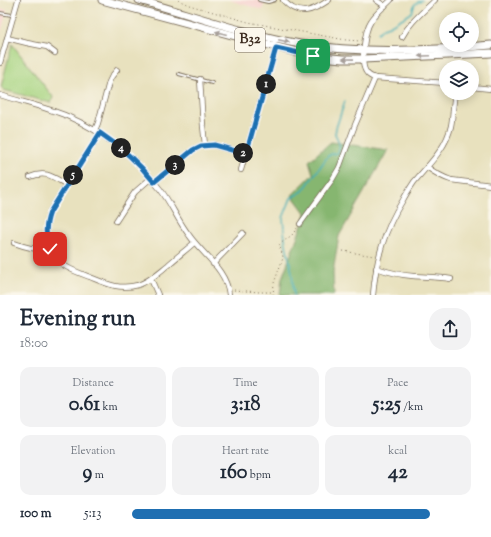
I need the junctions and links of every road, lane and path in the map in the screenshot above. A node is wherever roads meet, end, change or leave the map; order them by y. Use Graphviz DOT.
graph roads {
  1 [pos="18,0"];
  2 [pos="102,0"];
  3 [pos="139,0"];
  4 [pos="178,0"];
  5 [pos="259,0"];
  6 [pos="275,0"];
  7 [pos="284,0"];
  8 [pos="330,0"];
  9 [pos="376,0"];
  10 [pos="390,0"];
  11 [pos="435,0"];
  12 [pos="385,6"];
  13 [pos="0,13"];
  14 [pos="14,16"];
  15 [pos="402,37"];
  16 [pos="7,38"];
  17 [pos="364,41"];
  18 [pos="491,45"];
  19 [pos="276,48"];
  20 [pos="364,50"];
  21 [pos="55,53"];
  22 [pos="491,53"];
  23 [pos="363,60"];
  24 [pos="0,63"];
  25 [pos="117,70"];
  26 [pos="179,74"];
  27 [pos="375,78"];
  28 [pos="200,80"];
  29 [pos="212,83"];
  30 [pos="439,83"];
  31 [pos="479,87"];
  32 [pos="491,89"];
  33 [pos="0,96"];
  34 [pos="454,100"];
  35 [pos="97,132"];
  36 [pos="205,145"];
  37 [pos="246,154"];
  38 [pos="427,167"];
  39 [pos="241,170"];
  40 [pos="30,177"];
  41 [pos="153,180"];
  42 [pos="67,185"];
  43 [pos="491,185"];
  44 [pos="116,221"];
  45 [pos="300,224"];
  46 [pos="243,233"];
  47 [pos="14,242"];
  48 [pos="194,243"];
  49 [pos="50,249"];
  50 [pos="343,251"];
  51 [pos="379,257"];
  52 [pos="213,264"];
  53 [pos="376,268"];
  54 [pos="151,279"];
  55 [pos="451,279"];
  56 [pos="228,289"];
  57 [pos="273,292"];
  58 [pos="158,295"];
  59 [pos="229,295"];
  60 [pos="273,295"];
  61 [pos="373,295"];
  1 -- 14 [label="street"];
  19 -- 2 [label="main road, B32, one-way"];
  3 -- 20 [label="main road, B32, one-way"];
  4 -- 17 [label="path"];
  5 -- 6 [label="lane"];
  7 -- 8 [label="street"];
  9 -- 12 [label="street"];
  10 -- 12 [label="street"];
  11 -- 15 [label="street"];
  12 -- 17 [label="street"];
  13 -- 14 [label="lane"];
  14 -- 16 [label="street"];
  16 -- 21 [label="street"];
  16 -- 24 [label="street"];
  17 -- 20 [label="street"];
  18 -- 20 [label="main road, B32"];
  23 -- 19 [label="main road, B32, one-way"];
  19 -- 37 [label="street"];
  20 -- 23 [label="street"];
  22 -- 23 [label="main road, B32, one-way"];
  23 -- 27 [label="street"];
  25 -- 35 [label="street"];
  26 -- 28 [label="lane"];
  27 -- 30 [label="street"];
  27 -- 45 [label="street"];
  28 -- 29 [label="lane"];
  28 -- 36 [label="street"];
  31 -- 32 [label="street"];
  33 -- 35 [label="street"];
  34 -- 38 [label="street"];
  35 -- 41 [label="street"];
  35 -- 42 [label="street"];
  36 -- 37 [label="street"];
  36 -- 41 [label="street"];
  37 -- 39 [label="street"];
  38 -- 43 [label="street"];
  38 -- 51 [label="street"];
  40 -- 42 [label="street"];
  41 -- 44 [label="street"];
  41 -- 48 [label="street"];
  42 -- 49 [label="street"];
  45 -- 57 [label="path"];
  46 -- 52 [label="street"];
  47 -- 49 [label="street"];
  48 -- 52 [label="street"];
  48 -- 54 [label="street"];
  49 -- 54 [label="street"];
  50 -- 51 [label="path"];
  51 -- 53 [label="street"];
  52 -- 56 [label="street"];
  53 -- 55 [label="street"];
  53 -- 61 [label="street"];
  54 -- 58 [label="street"];
  56 -- 57 [label="path"];
  56 -- 59 [label="street"];
  57 -- 60 [label="path"];
}
